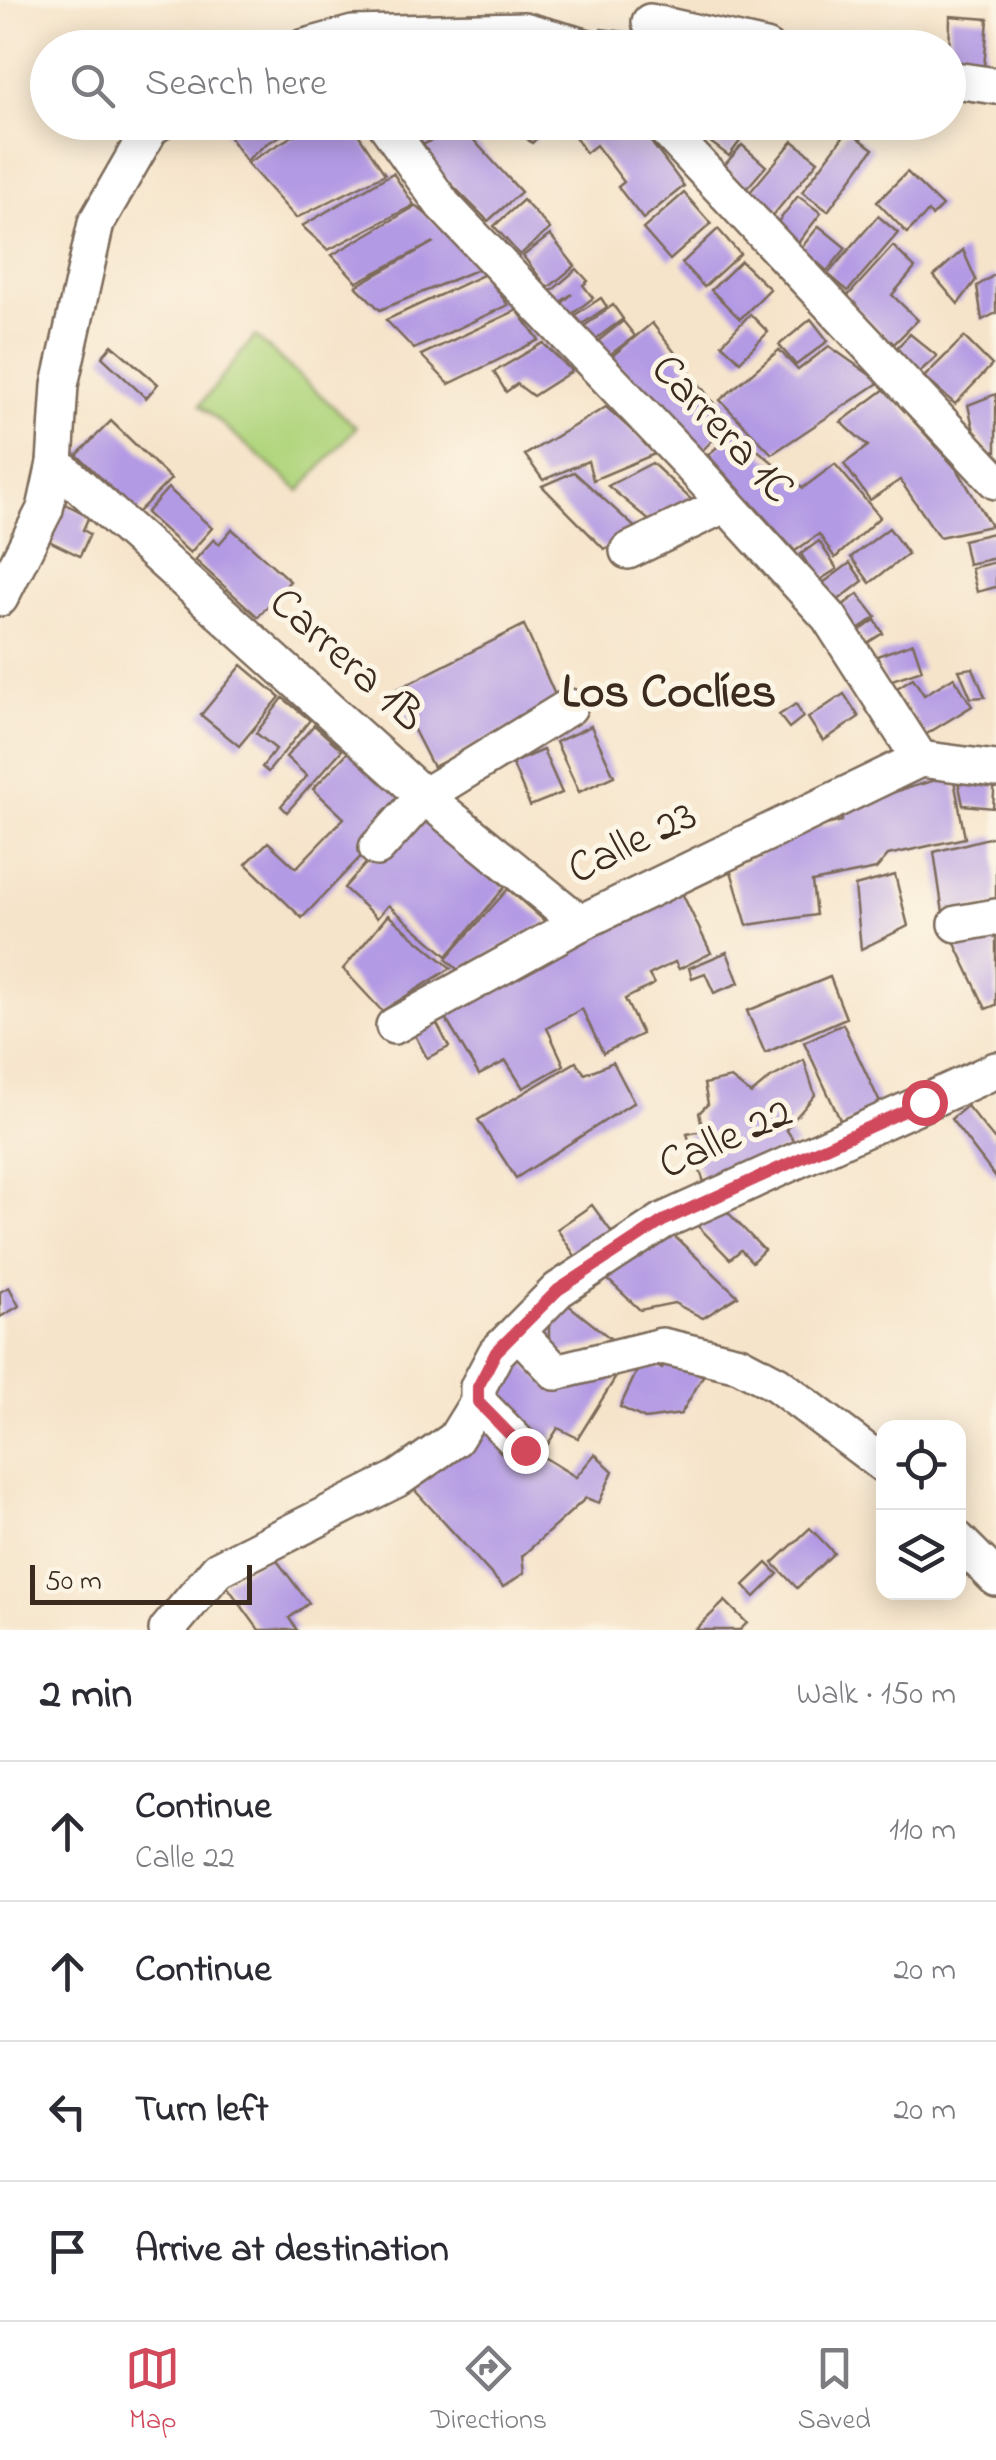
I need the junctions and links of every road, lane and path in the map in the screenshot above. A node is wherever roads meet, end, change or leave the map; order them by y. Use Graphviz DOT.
graph roads {
  1 [pos="650,22"];
  2 [pos="686,30"];
  3 [pos="966,82"];
  4 [pos="996,86"];
  5 [pos="144,140"];
  6 [pos="397,140"];
  7 [pos="676,140"];
  8 [pos="54,463"];
  9 [pos="996,481"];
  10 [pos="726,504"];
  11 [pos="628,551"];
  12 [pos="0,598"];
  13 [pos="568,708"];
  14 [pos="920,759"];
  15 [pos="996,769"];
  16 [pos="424,796"];
  17 [pos="377,848"];
  18 [pos="996,917"];
  19 [pos="580,923"];
  20 [pos="957,924"];
  21 [pos="394,1026"];
  22 [pos="996,1070"];
  23 [pos="518,1332"];
  24 [pos="478,1402"];
  25 [pos="525,1450"];
  26 [pos="876,1460"];
  27 [pos="966,1548"];
  28 [pos="996,1578"];
  29 [pos="167,1630"];
  1 -- 2 [label="street"];
  3 -- 4 [label="street"];
  5 -- 8 [label="street"];
  6 -- 10 [label="street, Carrera 1C"];
  7 -- 9 [label="street"];
  8 -- 12 [label="street"];
  8 -- 16 [label="street, Carrera 1B"];
  10 -- 11 [label="street"];
  10 -- 14 [label="street, Carrera 1C"];
  13 -- 16 [label="street"];
  14 -- 15 [label="street"];
  14 -- 19 [label="street, Calle 23"];
  16 -- 17 [label="street"];
  16 -- 19 [label="street, Carrera 1B"];
  18 -- 20 [label="street"];
  19 -- 21 [label="street, Calle 23"];
  22 -- 23 [label="street, Calle 22"];
  23 -- 24 [label="street, Calle 22"];
  23 -- 26 [label="street"];
  24 -- 25 [label="street"];
  24 -- 29 [label="street, Calle 22"];
  27 -- 28 [label="street"];
}
